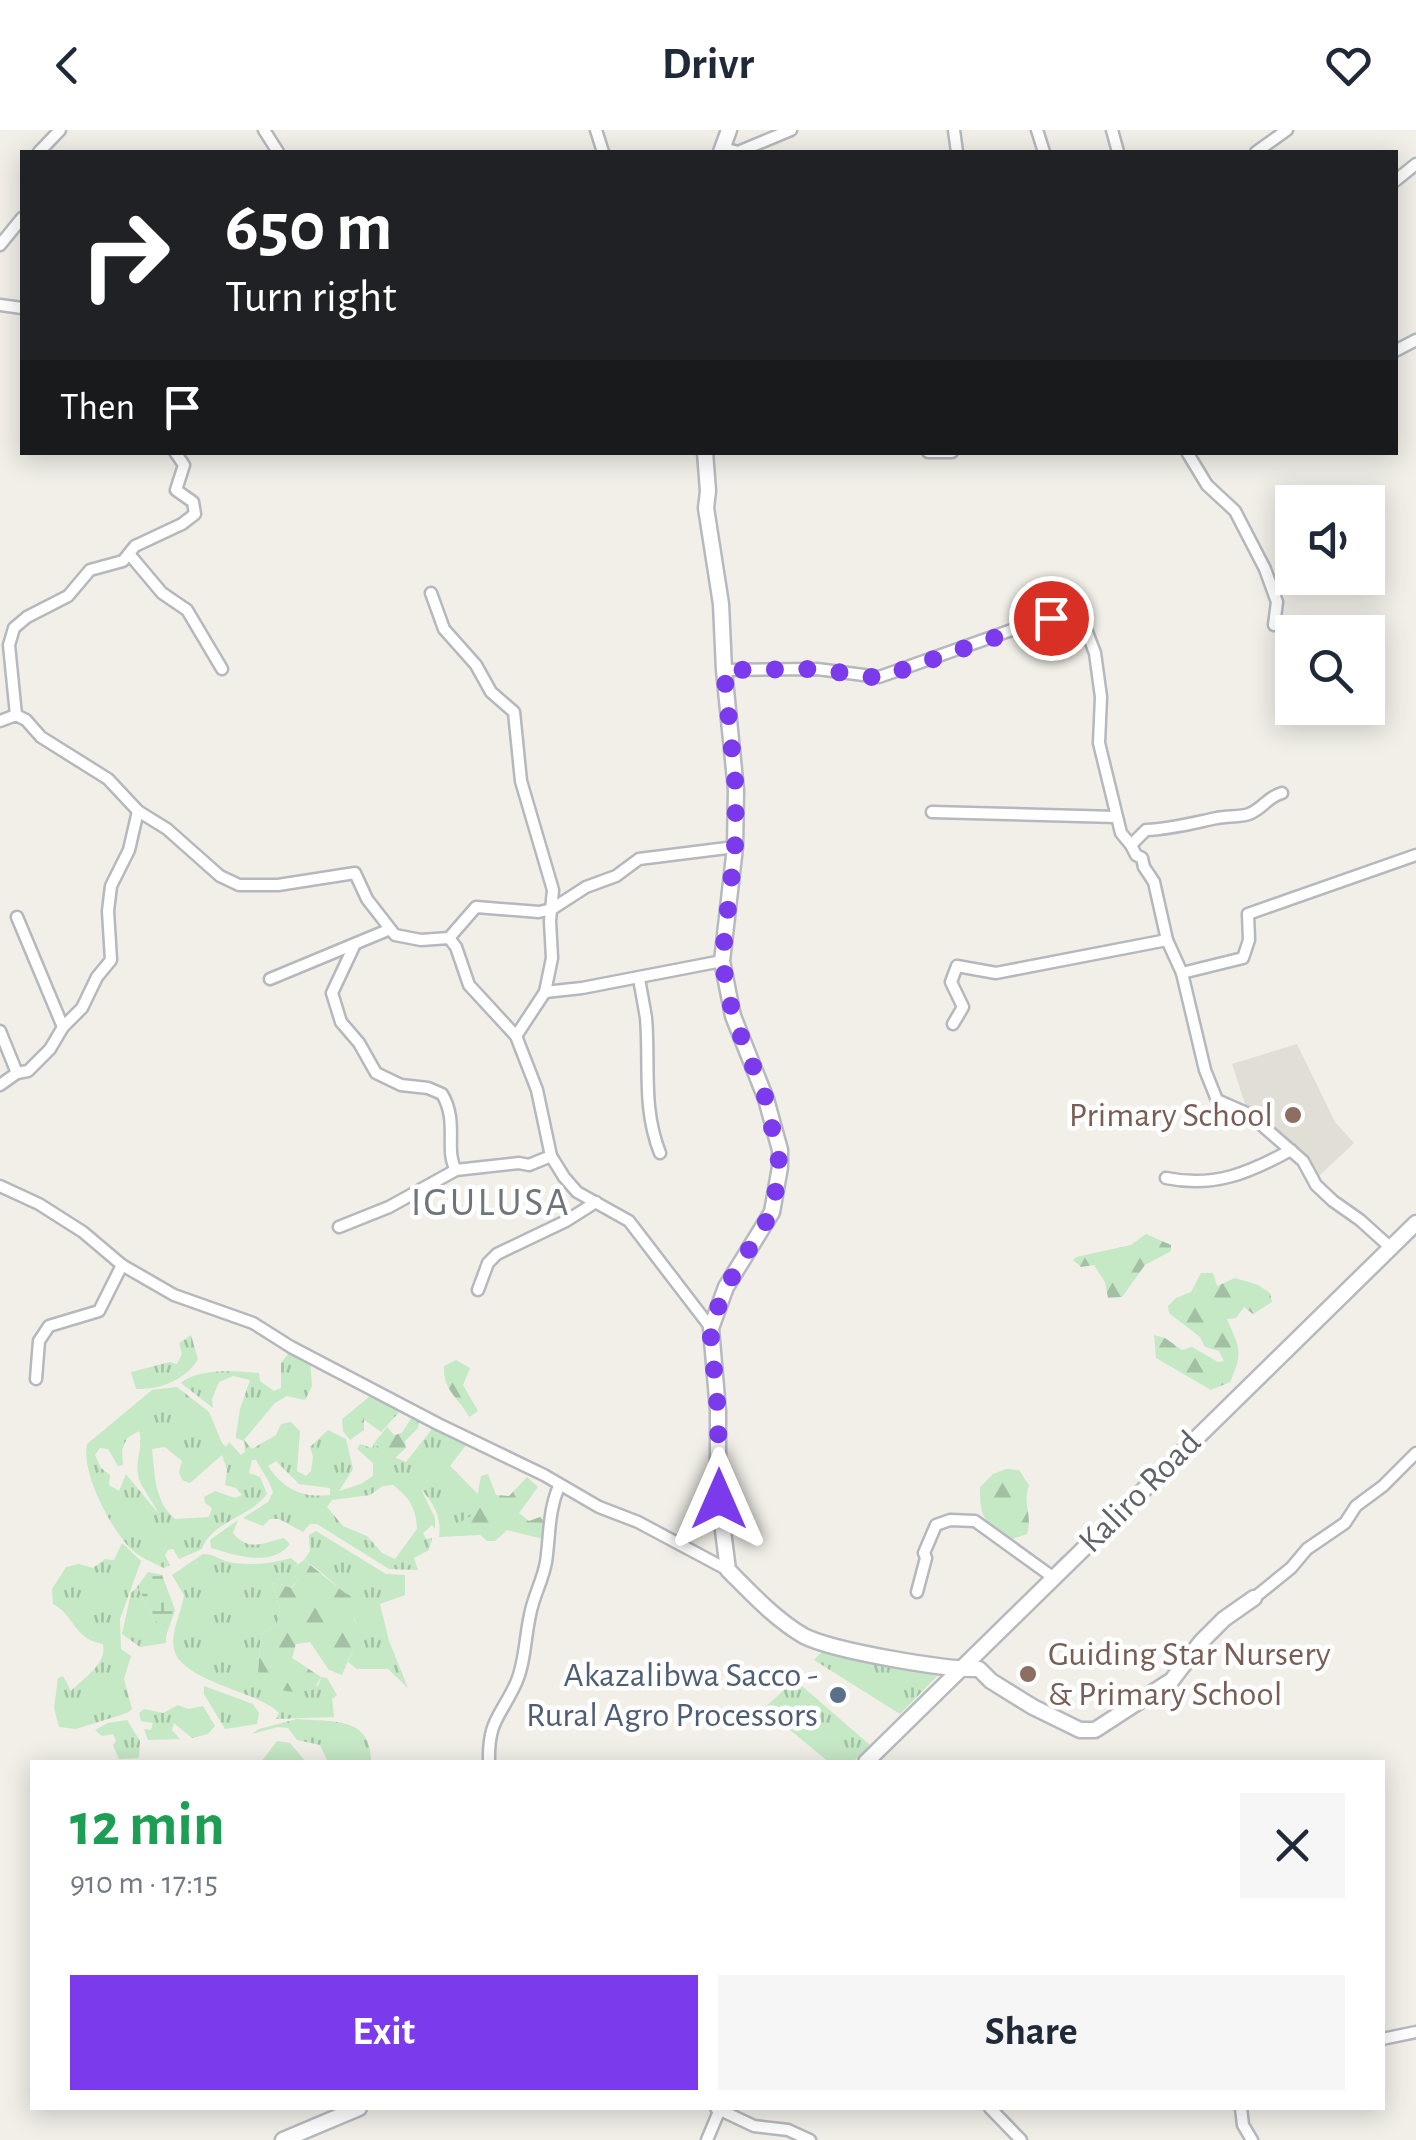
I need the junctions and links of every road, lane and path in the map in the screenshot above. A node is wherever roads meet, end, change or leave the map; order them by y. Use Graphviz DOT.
graph roads {
  1 [pos="60,130"];
  2 [pos="729,130"];
  3 [pos="791,130"];
  4 [pos="1288,130"];
  5 [pos="41,150"];
  6 [pos="722,150"];
  7 [pos="743,150"];
  8 [pos="1259,150"];
  9 [pos="20,220"];
  10 [pos="0,245"];
  11 [pos="177,455"];
  12 [pos="704,455"];
  13 [pos="1189,455"];
  14 [pos="130,555"];
  15 [pos="431,593"];
  16 [pos="1274,625"];
  17 [pos="222,668"];
  18 [pos="724,670"];
  19 [pos="16,715"];
  20 [pos="0,721"];
  21 [pos="1282,793"];
  22 [pos="138,810"];
  23 [pos="932,812"];
  24 [pos="1116,817"];
  25 [pos="1131,846"];
  26 [pos="735,847"];
  27 [pos="1416,855"];
  28 [pos="552,909"];
  29 [pos="18,917"];
  30 [pos="388,930"];
  31 [pos="449,938"];
  32 [pos="1167,940"];
  33 [pos="355,944"];
  34 [pos="722,961"];
  35 [pos="1182,973"];
  36 [pos="638,978"];
  37 [pos="270,979"];
  38 [pos="545,992"];
  39 [pos="953,1024"];
  40 [pos="63,1026"];
  41 [pos="0,1031"];
  42 [pos="516,1036"];
  43 [pos="18,1073"];
  44 [pos="0,1085"];
  45 [pos="1291,1150"];
  46 [pos="660,1154"];
  47 [pos="551,1156"];
  48 [pos="456,1170"];
  49 [pos="1166,1178"];
  50 [pos="0,1186"];
  51 [pos="596,1202"];
  52 [pos="1416,1223"];
  53 [pos="340,1226"];
  54 [pos="1391,1248"];
  55 [pos="122,1264"];
  56 [pos="478,1290"];
  57 [pos="710,1328"];
  58 [pos="36,1379"];
  59 [pos="1416,1453"];
  60 [pos="559,1486"];
  61 [pos="728,1570"];
  62 [pos="1054,1578"];
  63 [pos="917,1592"];
  64 [pos="1254,1598"];
  65 [pos="959,1669"];
  66 [pos="489,1760"];
  67 [pos="868,1760"];
  68 [pos="1416,2032"];
  69 [pos="1385,2038"];
  70 [pos="354,2110"];
  71 [pos="717,2110"];
  72 [pos="722,2110"];
  73 [pos="992,2110"];
  74 [pos="1241,2110"];
  75 [pos="283,2140"];
  76 [pos="707,2140"];
  77 [pos="810,2140"];
  78 [pos="1021,2140"];
  79 [pos="1252,2140"];
  1 -- 5 [label="street"];
  2 -- 6 [label="street"];
  3 -- 7 [label="street"];
  4 -- 8 [label="street"];
  9 -- 10 [label="street"];
  11 -- 14 [label="street"];
  12 -- 18 [label="street"];
  13 -- 16 [label="street"];
  14 -- 17 [label="street"];
  14 -- 19 [label="street"];
  15 -- 28 [label="street"];
  18 -- 24 [label="street"];
  18 -- 26 [label="street"];
  19 -- 20 [label="street"];
  19 -- 22 [label="street"];
  21 -- 25 [label="street"];
  22 -- 30 [label="street"];
  22 -- 40 [label="street"];
  23 -- 24 [label="street"];
  24 -- 25 [label="street"];
  25 -- 32 [label="street"];
  26 -- 28 [label="street"];
  26 -- 34 [label="street"];
  27 -- 35 [label="street"];
  28 -- 31 [label="street"];
  28 -- 38 [label="street"];
  29 -- 40 [label="street"];
  30 -- 31 [label="street"];
  30 -- 33 [label="street"];
  31 -- 42 [label="street"];
  32 -- 35 [label="street"];
  32 -- 39 [label="street"];
  33 -- 37 [label="street"];
  33 -- 48 [label="street"];
  34 -- 36 [label="street"];
  34 -- 57 [label="street"];
  35 -- 45 [label="street"];
  36 -- 38 [label="street"];
  36 -- 46 [label="street"];
  38 -- 42 [label="street"];
  40 -- 43 [label="street"];
  41 -- 43 [label="street"];
  42 -- 47 [label="street"];
  43 -- 44 [label="street"];
  45 -- 49 [label="street"];
  45 -- 54 [label="street"];
  47 -- 48 [label="street"];
  47 -- 51 [label="street"];
  48 -- 53 [label="street"];
  50 -- 55 [label="street"];
  51 -- 56 [label="street"];
  51 -- 57 [label="street"];
  52 -- 54 [label="street, Kaliro Road"];
  54 -- 62 [label="street, Kaliro Road"];
  55 -- 58 [label="street"];
  55 -- 60 [label="street"];
  57 -- 61 [label="street"];
  59 -- 64 [label="street"];
  60 -- 61 [label="street"];
  60 -- 66 [label="street"];
  61 -- 65 [label="street"];
  62 -- 63 [label="street"];
  62 -- 65 [label="street, Kaliro Road"];
  64 -- 65 [label="street"];
  65 -- 67 [label="street, Kaliro Road"];
  68 -- 69 [label="street"];
  70 -- 75 [label="street"];
  71 -- 76 [label="street"];
  72 -- 77 [label="street"];
  73 -- 78 [label="street"];
  74 -- 79 [label="street"];
}
